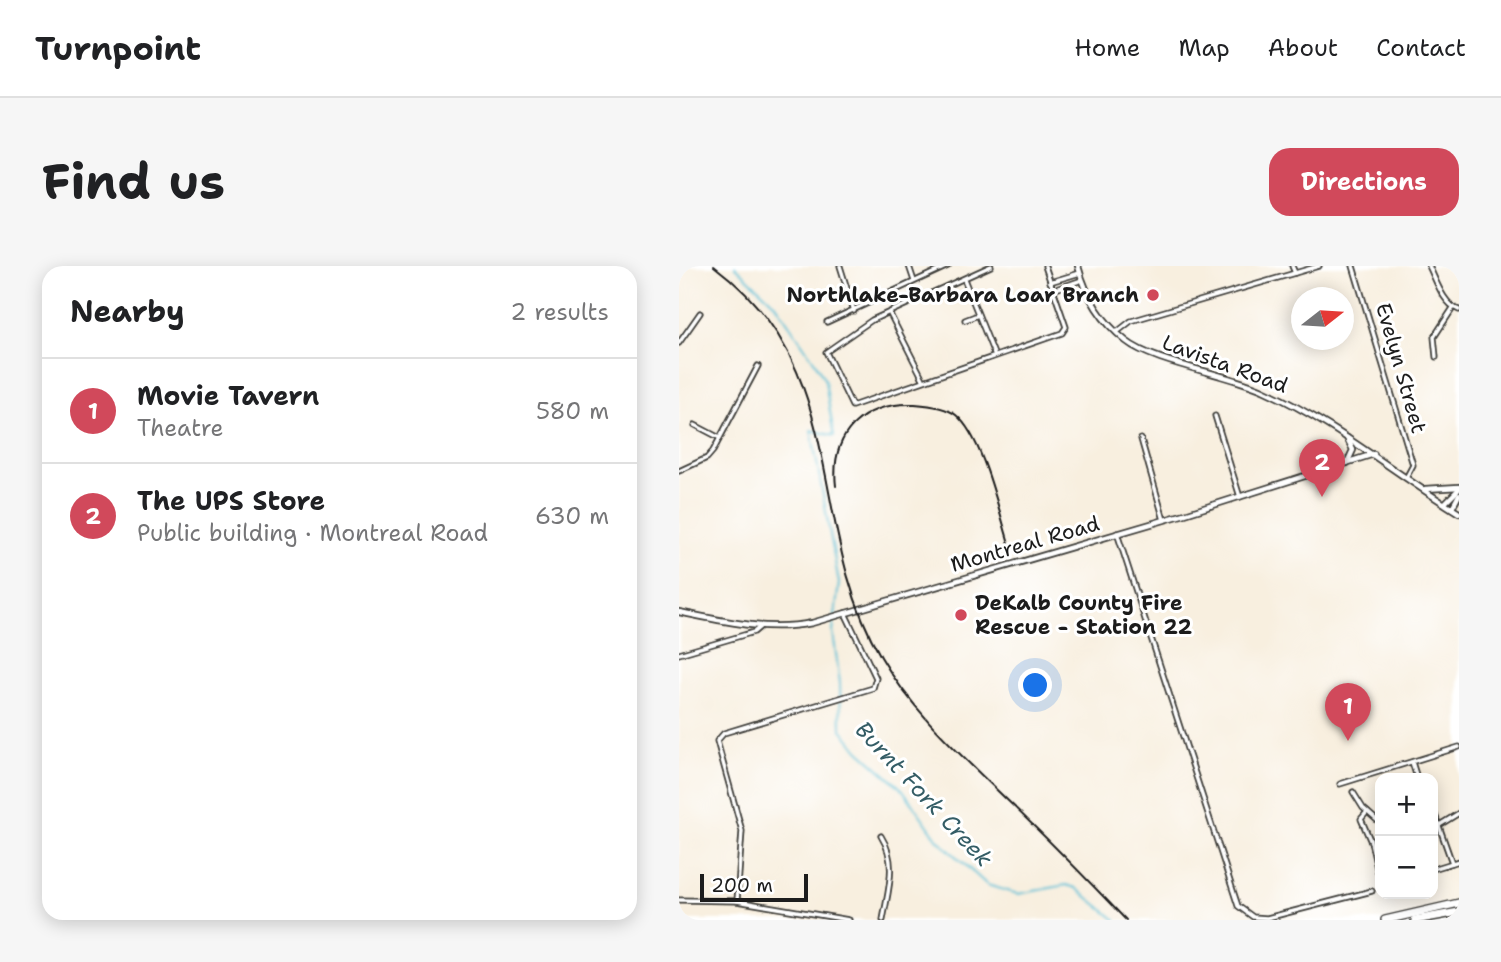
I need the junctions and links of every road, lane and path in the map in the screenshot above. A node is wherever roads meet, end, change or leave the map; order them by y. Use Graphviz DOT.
graph roads {
  1 [pos="840,266"];
  2 [pos="909,266"];
  3 [pos="948,266"];
  4 [pos="991,266"];
  5 [pos="1045,266"];
  6 [pos="1078,266"];
  7 [pos="1292,266"];
  8 [pos="1319,266"];
  9 [pos="1353,266"];
  10 [pos="1429,266"];
  11 [pos="1080,273"];
  12 [pos="1294,273"];
  13 [pos="964,279"];
  14 [pos="1082,280"];
  15 [pos="913,281"];
  16 [pos="1050,282"];
  17 [pos="1053,290"];
  18 [pos="1453,308"];
  19 [pos="1459,310"];
  20 [pos="854,311"];
  21 [pos="700,313"];
  22 [pos="890,314"];
  23 [pos="978,315"];
  24 [pos="965,320"];
  25 [pos="827,322"];
  26 [pos="1117,332"];
  27 [pos="679,343"];
  28 [pos="994,354"];
  29 [pos="1436,357"];
  30 [pos="758,366"];
  31 [pos="923,379"];
  32 [pos="1215,416"];
  33 [pos="695,425"];
  34 [pos="719,438"];
  35 [pos="1346,438"];
  36 [pos="1141,439"];
  37 [pos="1374,454"];
  38 [pos="1347,463"];
  39 [pos="679,471"];
  40 [pos="1406,478"];
  41 [pos="1422,488"];
  42 [pos="1459,488"];
  43 [pos="1459,495"];
  44 [pos="1240,497"];
  45 [pos="1445,503"];
  46 [pos="1452,508"];
  47 [pos="1459,513"];
  48 [pos="1164,520"];
  49 [pos="1117,533"];
  50 [pos="679,612"];
  51 [pos="845,613"];
  52 [pos="761,626"];
  53 [pos="679,654"];
  54 [pos="1459,747"];
  55 [pos="1412,762"];
  56 [pos="1415,773"];
  57 [pos="1341,784"];
  58 [pos="1353,792"];
  59 [pos="1367,813"];
  60 [pos="1459,813"];
  61 [pos="1375,819"];
  62 [pos="1438,821"];
  63 [pos="1440,826"];
  64 [pos="881,836"];
  65 [pos="1375,859"];
  66 [pos="1459,861"];
  67 [pos="1452,863"];
  68 [pos="1438,866"];
  69 [pos="1372,891"];
  70 [pos="679,900"];
  71 [pos="737,901"];
  72 [pos="1459,903"];
  73 [pos="1459,912"];
  74 [pos="849,920"];
  75 [pos="883,920"];
  76 [pos="1385,920"];
  77 [pos="1415,920"];
  1 -- 20 [label="street"];
  2 -- 15 [label="street"];
  3 -- 15 [label="street"];
  4 -- 13 [label="street"];
  5 -- 16 [label="street"];
  6 -- 11 [label="street, Lavista Road"];
  7 -- 12 [label="street"];
  8 -- 12 [label="street"];
  9 -- 40 [label="street, Evelyn Street"];
  10 -- 18 [label="street"];
  11 -- 14 [label="street, Lavista Road"];
  11 -- 16 [label="street"];
  12 -- 26 [label="street"];
  13 -- 22 [label="street"];
  13 -- 23 [label="street"];
  14 -- 17 [label="street"];
  14 -- 26 [label="street, Lavista Road"];
  15 -- 20 [label="street"];
  16 -- 17 [label="street"];
  17 -- 28 [label="street"];
  18 -- 19 [label="street"];
  18 -- 29 [label="street"];
  20 -- 25 [label="street"];
  21 -- 27 [label="street"];
  22 -- 31 [label="street"];
  22 -- 31 [label="street"];
  23 -- 24 [label="street"];
  23 -- 28 [label="street"];
  26 -- 35 [label="street, Lavista Road"];
  28 -- 31 [label="street"];
  30 -- 34 [label="street"];
  32 -- 44 [label="street"];
  33 -- 34 [label="street"];
  34 -- 39 [label="street"];
  35 -- 37 [label="street, Lavista Road"];
  35 -- 38 [label="street"];
  36 -- 48 [label="street"];
  37 -- 38 [label="street, Montreal Road"];
  37 -- 40 [label="street, Lavista Road"];
  38 -- 44 [label="street, Montreal Road"];
  40 -- 41 [label="street, Lavista Road"];
  41 -- 42 [label="street"];
  41 -- 45 [label="street, Lavista Road"];
  42 -- 45 [label="street"];
  43 -- 46 [label="street"];
  44 -- 48 [label="street, Montreal Road"];
  45 -- 46 [label="street, Lavista Road"];
  46 -- 47 [label="street, Lavista Road"];
  48 -- 49 [label="street, Montreal Road"];
  49 -- 51 [label="street, Montreal Road"];
  49 -- 69 [label="street"];
  50 -- 52 [label="street, Montreal Road"];
  51 -- 52 [label="street, Montreal Road"];
  51 -- 71 [label="street"];
  52 -- 53 [label="street"];
  54 -- 55 [label="street"];
  55 -- 56 [label="street"];
  55 -- 57 [label="street"];
  58 -- 59 [label="street"];
  59 -- 61 [label="street"];
  59 -- 65 [label="street"];
  60 -- 63 [label="street"];
  62 -- 63 [label="street"];
  63 -- 67 [label="street"];
  64 -- 75 [label="street"];
  66 -- 67 [label="street"];
  67 -- 68 [label="street"];
  70 -- 71 [label="street"];
  71 -- 74 [label="street"];
  72 -- 76 [label="highway"];
  73 -- 77 [label="highway"];
}
